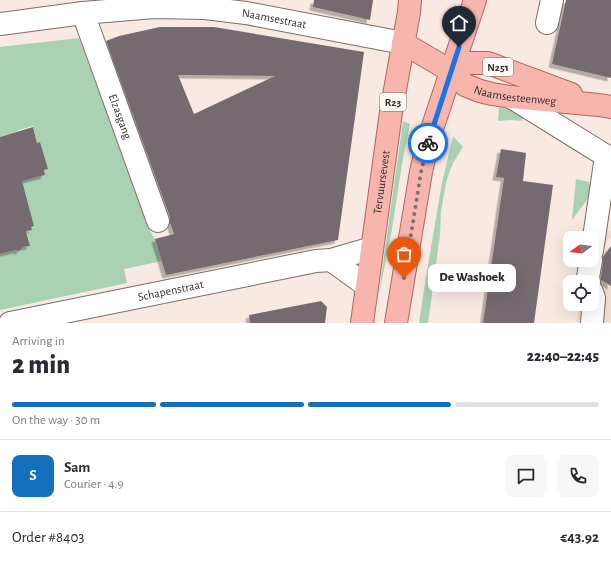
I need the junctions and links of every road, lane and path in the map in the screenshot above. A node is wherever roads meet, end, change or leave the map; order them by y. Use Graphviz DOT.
graph roads {
  1 [pos="410,0"];
  2 [pos="475,0"];
  3 [pos="552,0"];
  4 [pos="116,5"];
  5 [pos="82,13"];
  6 [pos="547,23"];
  7 [pos="0,24"];
  8 [pos="403,43"];
  9 [pos="451,71"];
  10 [pos="512,97"];
  11 [pos="605,106"];
  12 [pos="604,152"];
  13 [pos="158,221"];
  14 [pos="594,231"];
  15 [pos="372,248"];
  16 [pos="330,260"];
  17 [pos="367,286"];
  18 [pos="593,311"];
  19 [pos="10,323"];
  20 [pos="362,323"];
  21 [pos="396,323"];
  22 [pos="592,323"];
  1 -- 8 [label="main road, R23"];
  2 -- 9 [label="main road"];
  3 -- 6 [label="street"];
  4 -- 5 [label="street, Naamsestraat"];
  4 -- 8 [label="street, Naamsestraat"];
  5 -- 7 [label="street, Naamsestraat"];
  5 -- 13 [label="street, Elzasgang"];
  8 -- 9 [label="main road"];
  8 -- 15 [label="main road, Tervuursevest / R23"];
  9 -- 10 [label="main road, Naamsesteenweg / N251"];
  9 -- 11 [label="main road, Naamsesteenweg / N251"];
  9 -- 21 [label="main road"];
  10 -- 11 [label="main road, Naamsesteenweg / N251"];
  10 -- 12 [label="street"];
  12 -- 14 [label="street"];
  15 -- 16 [label="street, Schapenstraat"];
  15 -- 17 [label="main road, Tervuursevest / R23"];
  16 -- 17 [label="street"];
  16 -- 19 [label="street, Schapenstraat"];
  17 -- 20 [label="main road, Tervuursevest / R23"];
  18 -- 22 [label="street"];
}
